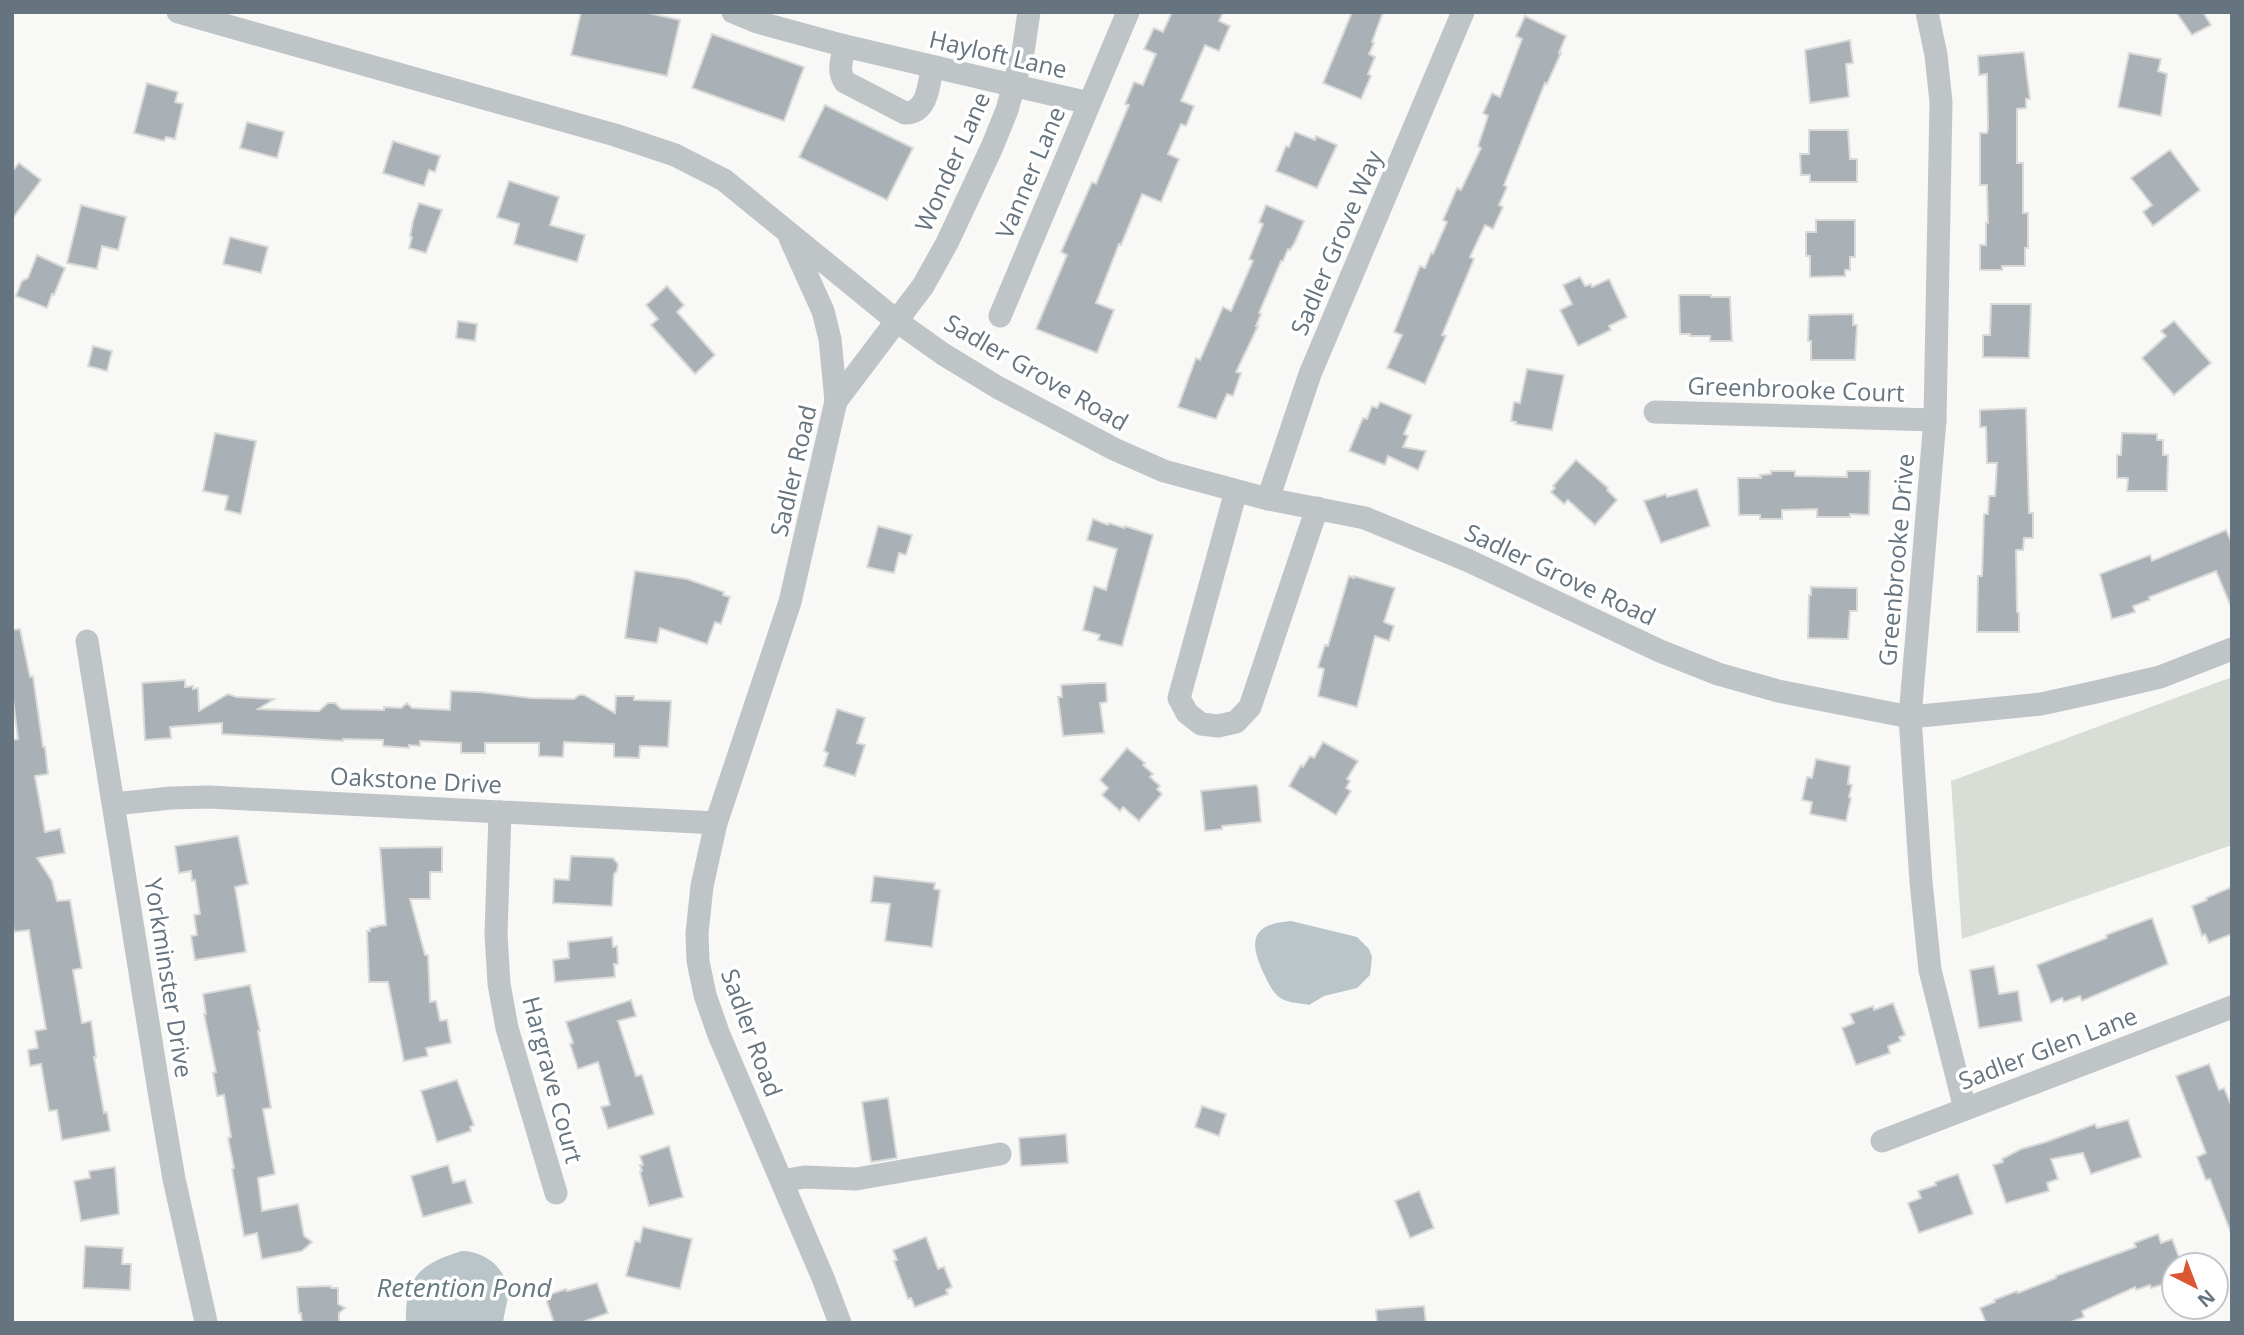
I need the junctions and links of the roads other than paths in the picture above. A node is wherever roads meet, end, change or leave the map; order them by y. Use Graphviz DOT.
graph roads {
  1 [pos="178,12"];
  2 [pos="733,12"];
  3 [pos="1029,12"];
  4 [pos="1128,12"];
  5 [pos="1463,12"];
  6 [pos="1927,12"];
  7 [pos="845,46"];
  8 [pos="932,67"];
  9 [pos="1015,85"];
  10 [pos="1089,103"];
  11 [pos="787,232"];
  12 [pos="1000,316"];
  13 [pos="898,321"];
  14 [pos="836,401"];
  15 [pos="1655,412"];
  16 [pos="1935,420"];
  17 [pos="1236,491"];
  18 [pos="1268,499"];
  19 [pos="1317,508"];
  20 [pos="87,641"];
  21 [pos="2232,649"];
  22 [pos="1910,718"];
  23 [pos="114,804"];
  24 [pos="500,812"];
  25 [pos="716,823"];
  26 [pos="2232,1007"];
  27 [pos="1965,1109"];
  28 [pos="1882,1141"];
  29 [pos="1000,1154"];
  30 [pos="782,1181"];
  31 [pos="556,1193"];
  32 [pos="205,1322"];
  33 [pos="841,1323"];
  1 -- 11 [label="street"];
  2 -- 7 [label="street, Hayloft Lane"];
  3 -- 9 [label="street, Wonder Lane"];
  4 -- 10 [label="street, Vanner Lane"];
  5 -- 18 [label="street, Sadler Grove Way"];
  6 -- 16 [label="street, Greenbrooke Drive"];
  7 -- 8 [label="street, Hayloft Lane"];
  7 -- 8 [label="street"];
  8 -- 9 [label="street, Hayloft Lane"];
  9 -- 10 [label="street, Hayloft Lane"];
  9 -- 13 [label="street, Wonder Lane"];
  10 -- 12 [label="street, Vanner Lane"];
  11 -- 13 [label="street"];
  11 -- 14 [label="street"];
  13 -- 14 [label="street, Sadler Road"];
  13 -- 17 [label="street, Sadler Grove Road"];
  14 -- 25 [label="street, Sadler Road"];
  15 -- 16 [label="street, Greenbrooke Court"];
  16 -- 22 [label="street, Greenbrooke Drive"];
  17 -- 18 [label="street, Sadler Grove Road"];
  17 -- 19 [label="street"];
  18 -- 19 [label="street, Sadler Grove Road"];
  19 -- 22 [label="street, Sadler Grove Road"];
  20 -- 23 [label="street, Yorkminster Drive"];
  21 -- 22 [label="street, Sadler Grove Road"];
  22 -- 27 [label="street, Greenbrooke Drive"];
  23 -- 24 [label="street, Oakstone Drive"];
  23 -- 32 [label="street, Yorkminster Drive"];
  24 -- 25 [label="street, Oakstone Drive"];
  24 -- 31 [label="street, Hargrave Court"];
  25 -- 30 [label="street, Sadler Road"];
  26 -- 27 [label="street, Sadler Glen Lane"];
  27 -- 28 [label="street, Sadler Glen Lane"];
  29 -- 30 [label="street"];
  30 -- 33 [label="street, Sadler Road"];
}
